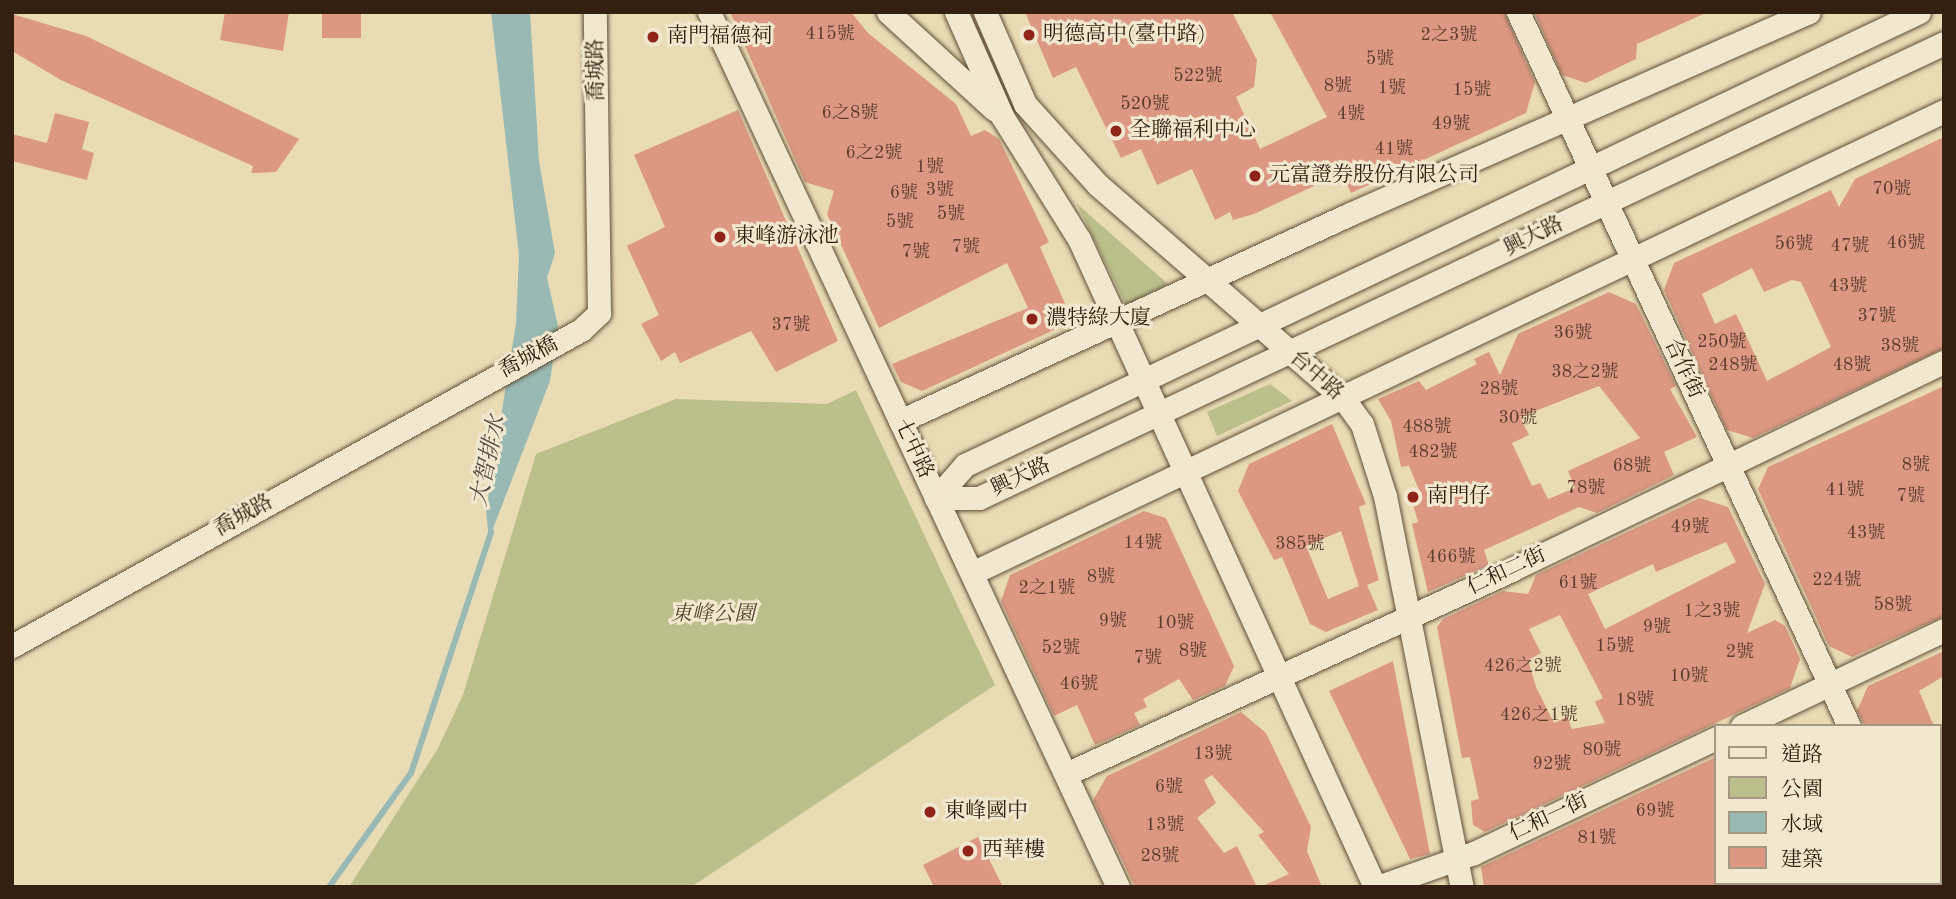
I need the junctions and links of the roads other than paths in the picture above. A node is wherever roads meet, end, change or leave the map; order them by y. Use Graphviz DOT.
graph roads {
  1 [pos="595,12"];
  2 [pos="709,12"];
  3 [pos="888,12"];
  4 [pos="956,12"];
  5 [pos="985,12"];
  6 [pos="1518,12"];
  7 [pos="1809,12"];
  8 [pos="1919,12"];
  9 [pos="1944,43"];
  10 [pos="1944,111"];
  11 [pos="1002,116"];
  12 [pos="1568,121"];
  13 [pos="1590,168"];
  14 [pos="1606,202"];
  15 [pos="1631,256"];
  16 [pos="1204,281"];
  17 [pos="1117,321"];
  18 [pos="1259,327"];
  19 [pos="581,330"];
  20 [pos="1289,352"];
  21 [pos="1944,362"];
  22 [pos="1144,381"];
  23 [pos="477,386"];
  24 [pos="1343,398"];
  25 [pos="1159,413"];
  26 [pos="900,421"];
  27 [pos="1729,468"];
  28 [pos="1186,472"];
  29 [pos="936,498"];
  30 [pos="972,573"];
  31 [pos="1409,618"];
  32 [pos="1944,630"];
  33 [pos="12,646"];
  34 [pos="1281,676"];
  35 [pos="1829,684"];
  36 [pos="1746,724"];
  37 [pos="1848,724"];
  38 [pos="1714,739"];
  39 [pos="1066,774"];
  40 [pos="1455,859"];
  41 [pos="1118,887"];
  42 [pos="1376,887"];
  43 [pos="1462,887"];
  1 -- 19 [label="street, 喬城路"];
  2 -- 26 [label="street, 七中路"];
  3 -- 11 [label="street"];
  4 -- 11 [label="street"];
  5 -- 16 [label="street, 台中路"];
  6 -- 12 [label="street, 合作街"];
  7 -- 12 [label="street"];
  8 -- 13 [label="street, 興大路"];
  9 -- 14 [label="street, 興大路"];
  10 -- 15 [label="street"];
  11 -- 17 [label="street"];
  12 -- 13 [label="street, 合作街"];
  12 -- 16 [label="street"];
  13 -- 14 [label="street, 合作街"];
  13 -- 18 [label="street, 興大路"];
  14 -- 15 [label="street, 合作街"];
  14 -- 20 [label="street, 興大路"];
  15 -- 24 [label="street"];
  15 -- 27 [label="street, 合作街"];
  16 -- 17 [label="street"];
  16 -- 18 [label="street, 台中路"];
  17 -- 22 [label="street"];
  17 -- 26 [label="street"];
  18 -- 20 [label="street, 台中路"];
  18 -- 22 [label="street, 興大路"];
  19 -- 23 [label="street, 喬城橋"];
  20 -- 24 [label="street, 台中路"];
  20 -- 25 [label="street, 興大路"];
  21 -- 27 [label="street, 仁和二街"];
  22 -- 25 [label="street"];
  22 -- 29 [label="street, 興大路"];
  23 -- 33 [label="street, 喬城路"];
  24 -- 28 [label="street"];
  24 -- 31 [label="street, 台中路"];
  25 -- 28 [label="street"];
  25 -- 29 [label="street, 興大路"];
  26 -- 29 [label="street, 七中路"];
  27 -- 31 [label="street, 仁和二街"];
  27 -- 35 [label="street, 合作街"];
  28 -- 30 [label="street"];
  28 -- 34 [label="street"];
  29 -- 30 [label="street, 七中路"];
  30 -- 39 [label="street, 七中路"];
  31 -- 34 [label="street, 仁和二街"];
  31 -- 40 [label="street, 台中路"];
  32 -- 35 [label="street"];
  34 -- 39 [label="street, 仁和二街"];
  34 -- 42 [label="street"];
  35 -- 36 [label="street"];
  35 -- 37 [label="street, 合作街"];
  38 -- 40 [label="street, 仁和一街"];
  39 -- 41 [label="street, 七中路"];
  40 -- 42 [label="street, 仁和一街"];
  40 -- 43 [label="street, 台中路"];
}
